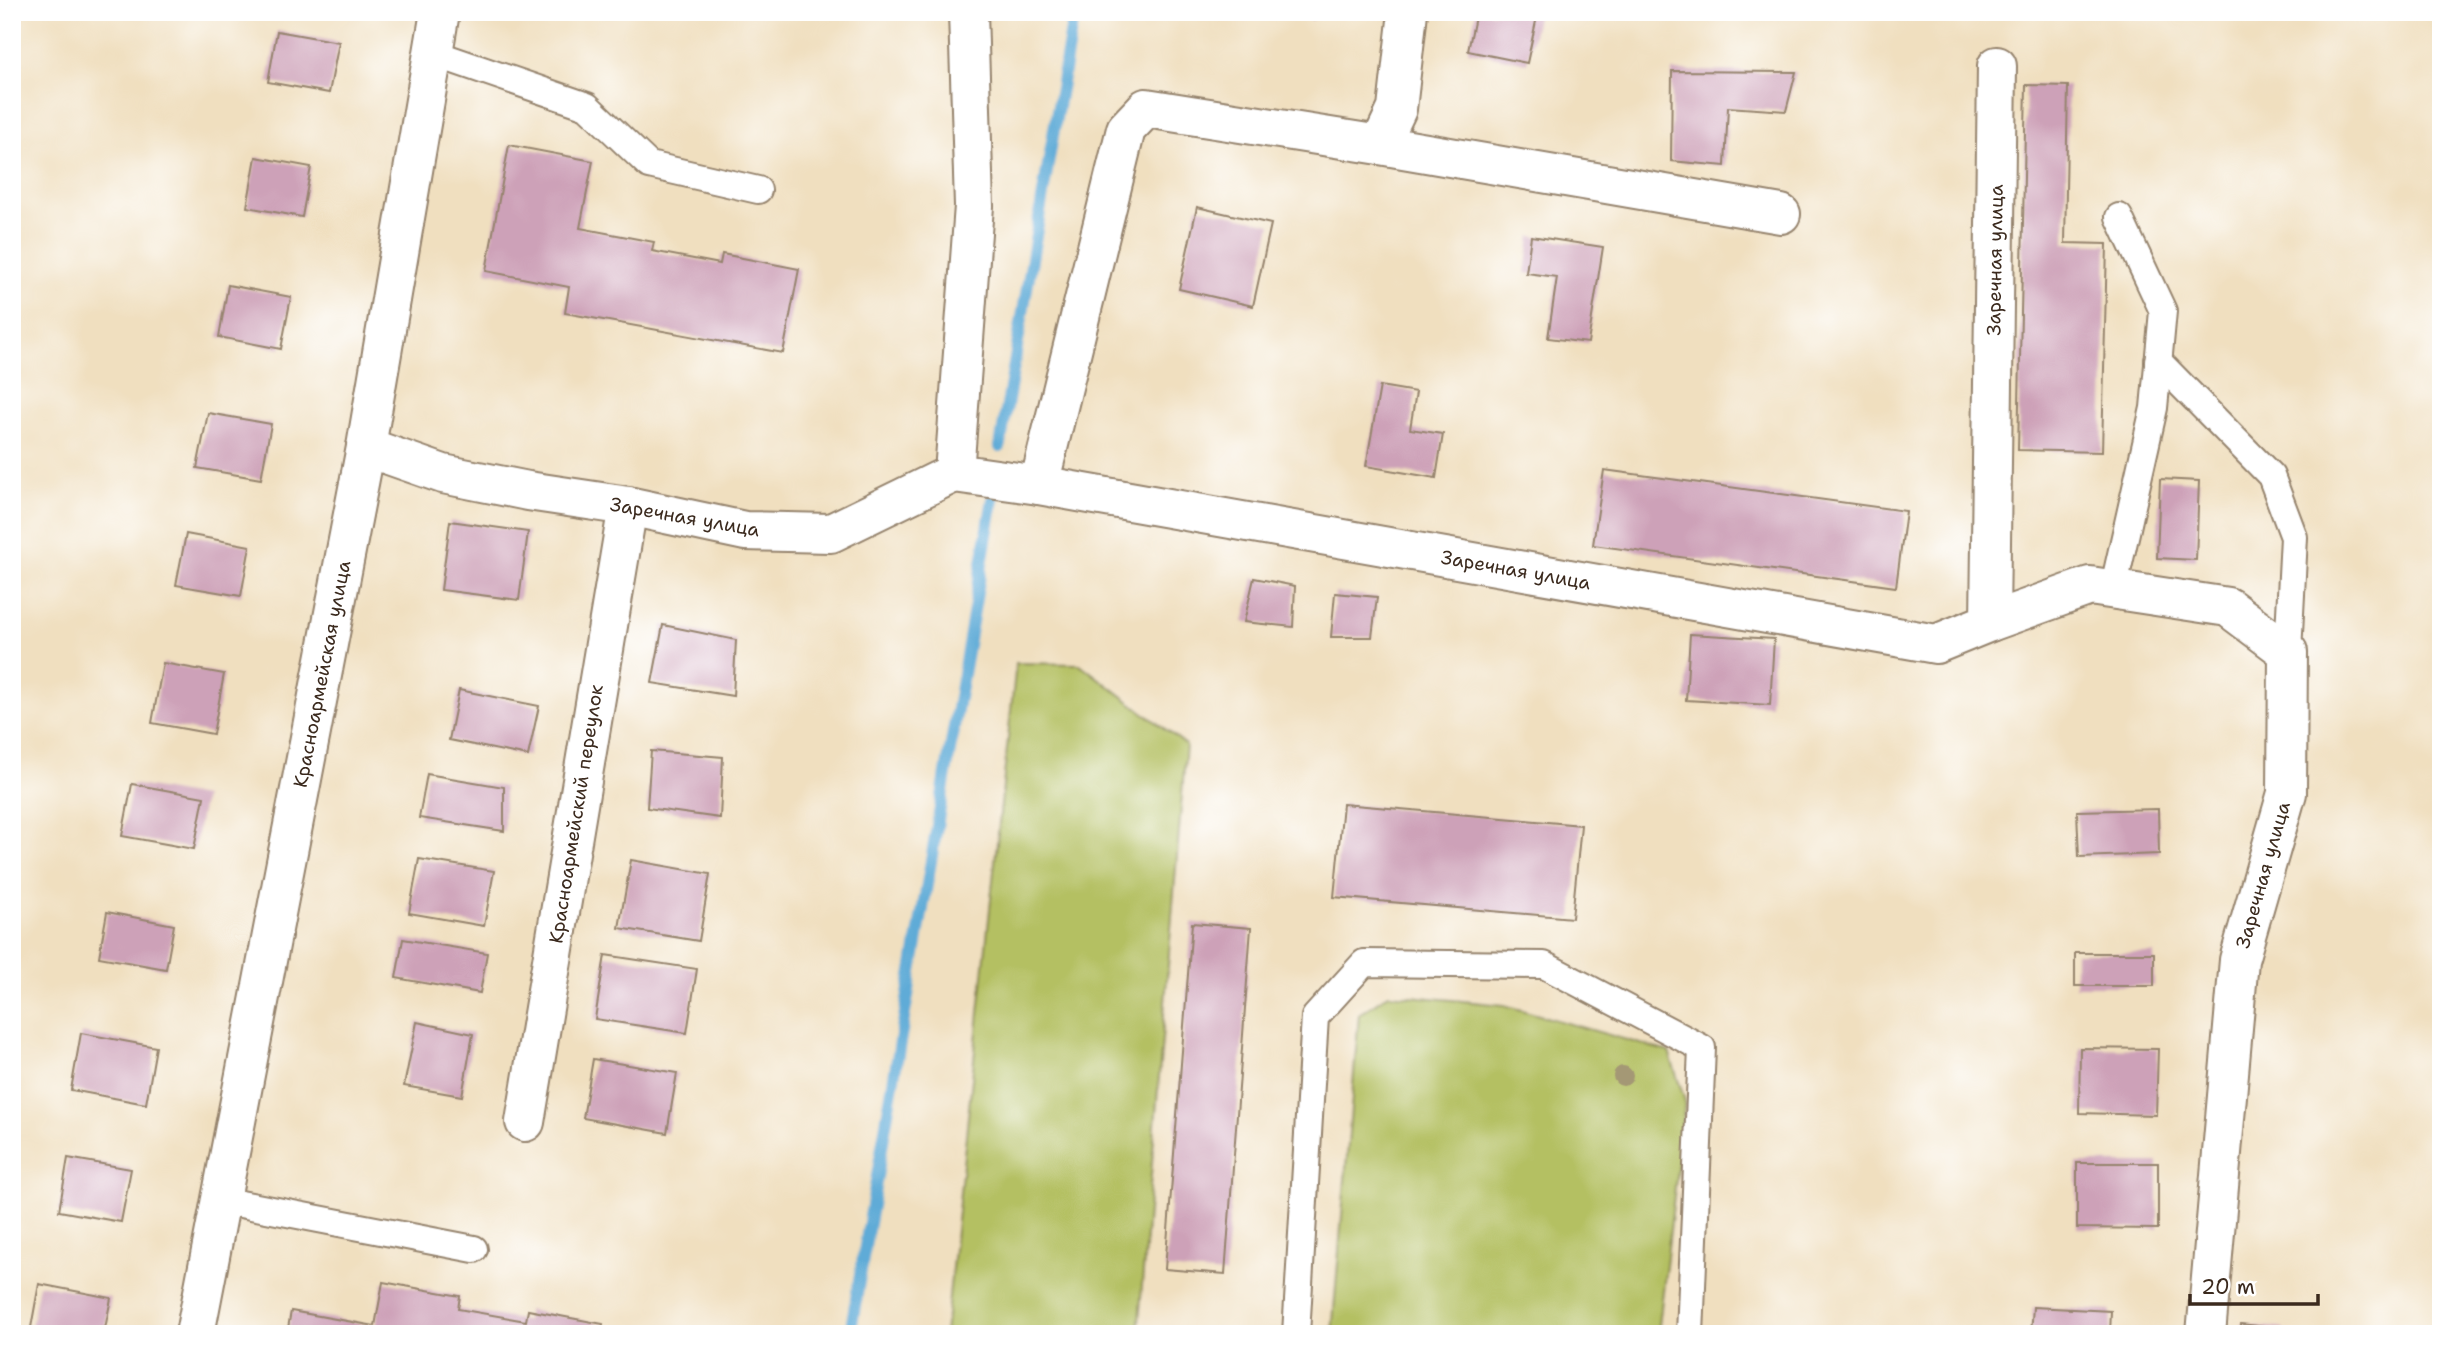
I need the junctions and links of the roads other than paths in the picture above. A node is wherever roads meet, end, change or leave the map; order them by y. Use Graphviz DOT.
graph roads {
  1 [pos="440,12"];
  2 [pos="968,12"];
  3 [pos="1408,12"];
  4 [pos="433,53"];
  5 [pos="1997,66"];
  6 [pos="1380,145"];
  7 [pos="758,190"];
  8 [pos="1781,214"];
  9 [pos="2119,217"];
  10 [pos="2158,361"];
  11 [pos="366,447"];
  12 [pos="954,473"];
  13 [pos="1039,485"];
  14 [pos="628,506"];
  15 [pos="2113,590"];
  16 [pos="1990,622"];
  17 [pos="2288,652"];
  18 [pos="525,1122"];
  19 [pos="220,1200"];
  20 [pos="474,1249"];
  21 [pos="195,1334"];
  22 [pos="1296,1334"];
  23 [pos="1690,1334"];
  24 [pos="2206,1334"];
  1 -- 4 [label="street, Красноармейская улица"];
  2 -- 12 [label="street"];
  3 -- 6 [label="street"];
  4 -- 7 [label="lane"];
  4 -- 11 [label="street, Красноармейская улица"];
  5 -- 16 [label="street, Заречная улица"];
  6 -- 8 [label="street"];
  6 -- 13 [label="street"];
  9 -- 10 [label="lane"];
  10 -- 15 [label="lane"];
  10 -- 17 [label="lane"];
  11 -- 14 [label="street, Заречная улица"];
  11 -- 19 [label="street, Красноармейская улица"];
  12 -- 13 [label="street, Заречная улица"];
  12 -- 14 [label="street, Заречная улица"];
  13 -- 16 [label="street, Заречная улица"];
  14 -- 18 [label="street, Красноармейский переулок"];
  15 -- 16 [label="street, Заречная улица"];
  15 -- 17 [label="street, Заречная улица"];
  17 -- 24 [label="street, Заречная улица"];
  19 -- 20 [label="lane"];
  19 -- 21 [label="street, Красноармейская улица"];
  22 -- 23 [label="lane"];
}
